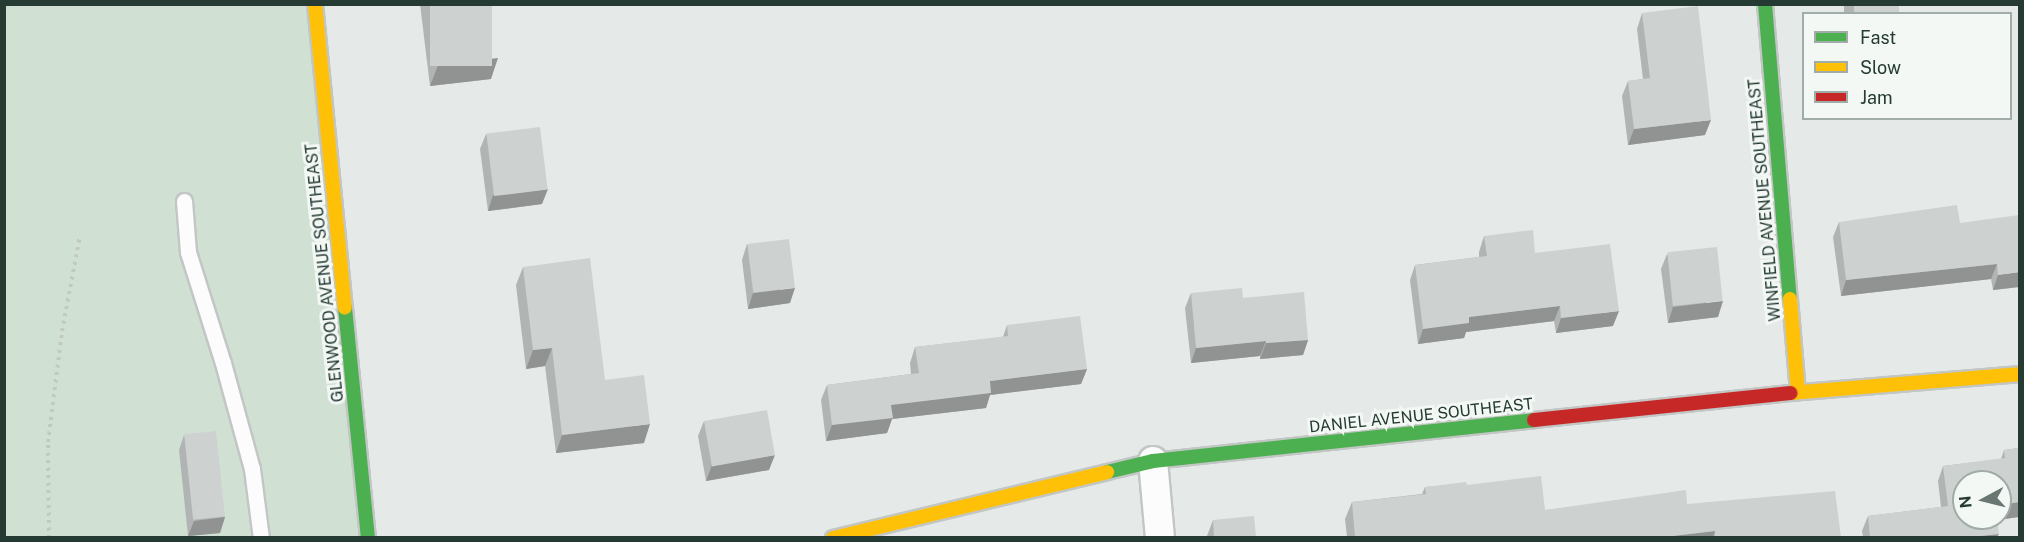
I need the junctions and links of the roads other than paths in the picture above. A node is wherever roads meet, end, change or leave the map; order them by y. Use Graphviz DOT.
graph roads {
  1 [pos="315,4"];
  2 [pos="1765,4"];
  3 [pos="184,201"];
  4 [pos="2019,374"];
  5 [pos="1798,392"];
  6 [pos="1152,460"];
  7 [pos="261,537"];
  8 [pos="368,537"];
  9 [pos="833,537"];
  10 [pos="1160,537"];
  1 -- 8 [label="street, GLENWOOD AVENUE SOUTHEAST"];
  2 -- 5 [label="street, WINFIELD AVENUE SOUTHEAST"];
  3 -- 7 [label="lane"];
  4 -- 5 [label="street, DANIEL AVENUE SOUTHEAST"];
  5 -- 6 [label="street, DANIEL AVENUE SOUTHEAST"];
  6 -- 9 [label="street, DANIEL AVENUE SOUTHEAST"];
  6 -- 10 [label="street"];
}
